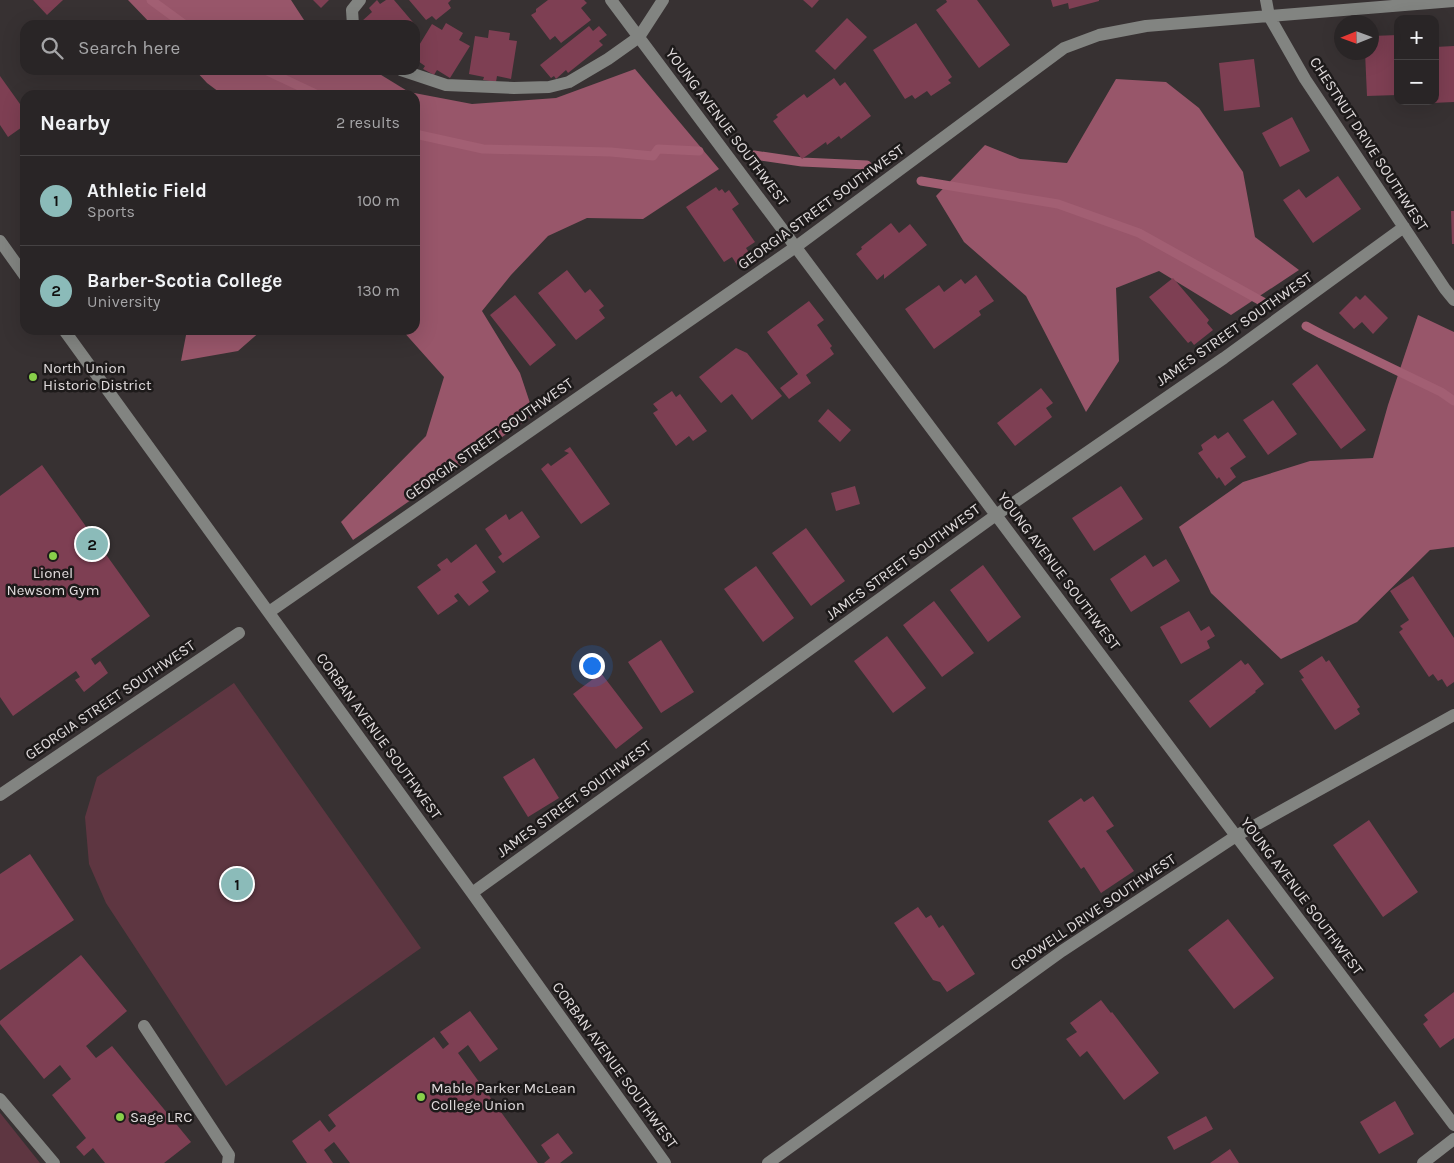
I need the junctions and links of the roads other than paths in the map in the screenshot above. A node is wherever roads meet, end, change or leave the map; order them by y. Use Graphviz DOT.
graph roads {
  1 [pos="360,0"];
  2 [pos="612,0"];
  3 [pos="663,0"];
  4 [pos="1266,0"];
  5 [pos="1454,1"];
  6 [pos="1269,16"];
  7 [pos="353,20"];
  8 [pos="639,37"];
  9 [pos="416,75"];
  10 [pos="1404,227"];
  11 [pos="0,241"];
  12 [pos="796,246"];
  13 [pos="20,269"];
  14 [pos="1454,300"];
  15 [pos="68,335"];
  16 [pos="996,515"];
  17 [pos="269,612"];
  18 [pos="239,633"];
  19 [pos="1454,715"];
  20 [pos="0,795"];
  21 [pos="1236,836"];
  22 [pos="472,893"];
  23 [pos="144,1026"];
  24 [pos="0,1099"];
  25 [pos="1454,1125"];
  26 [pos="1454,1140"];
  27 [pos="54,1163"];
  28 [pos="228,1163"];
  29 [pos="666,1163"];
  30 [pos="768,1163"];
  31 [pos="1423,1163"];
  1 -- 7 [label="street"];
  2 -- 8 [label="street, YOUNG AVENUE SOUTHWEST"];
  3 -- 8 [label="street"];
  4 -- 6 [label="street, CHESTNUT DRIVE SOUTHWEST"];
  5 -- 6 [label="street, GEORGIA STREET SOUTHWEST"];
  6 -- 10 [label="street, CHESTNUT DRIVE SOUTHWEST"];
  6 -- 12 [label="street, GEORGIA STREET SOUTHWEST"];
  8 -- 9 [label="street"];
  8 -- 12 [label="street, YOUNG AVENUE SOUTHWEST"];
  10 -- 14 [label="street, CHESTNUT DRIVE SOUTHWEST"];
  10 -- 16 [label="street, JAMES STREET SOUTHWEST"];
  11 -- 13 [label="street"];
  12 -- 16 [label="street, YOUNG AVENUE SOUTHWEST"];
  12 -- 17 [label="street, GEORGIA STREET SOUTHWEST"];
  15 -- 17 [label="street, CORBAN AVENUE SOUTHWEST"];
  16 -- 21 [label="street, YOUNG AVENUE SOUTHWEST"];
  16 -- 22 [label="street, JAMES STREET SOUTHWEST"];
  17 -- 22 [label="street, CORBAN AVENUE SOUTHWEST"];
  18 -- 20 [label="street, GEORGIA STREET SOUTHWEST"];
  19 -- 21 [label="street, CROWELL DRIVE SOUTHWEST"];
  21 -- 25 [label="street, YOUNG AVENUE SOUTHWEST"];
  21 -- 30 [label="street, CROWELL DRIVE SOUTHWEST"];
  22 -- 29 [label="street, CORBAN AVENUE SOUTHWEST"];
  23 -- 28 [label="street"];
  24 -- 27 [label="street"];
  26 -- 31 [label="street"];
}
